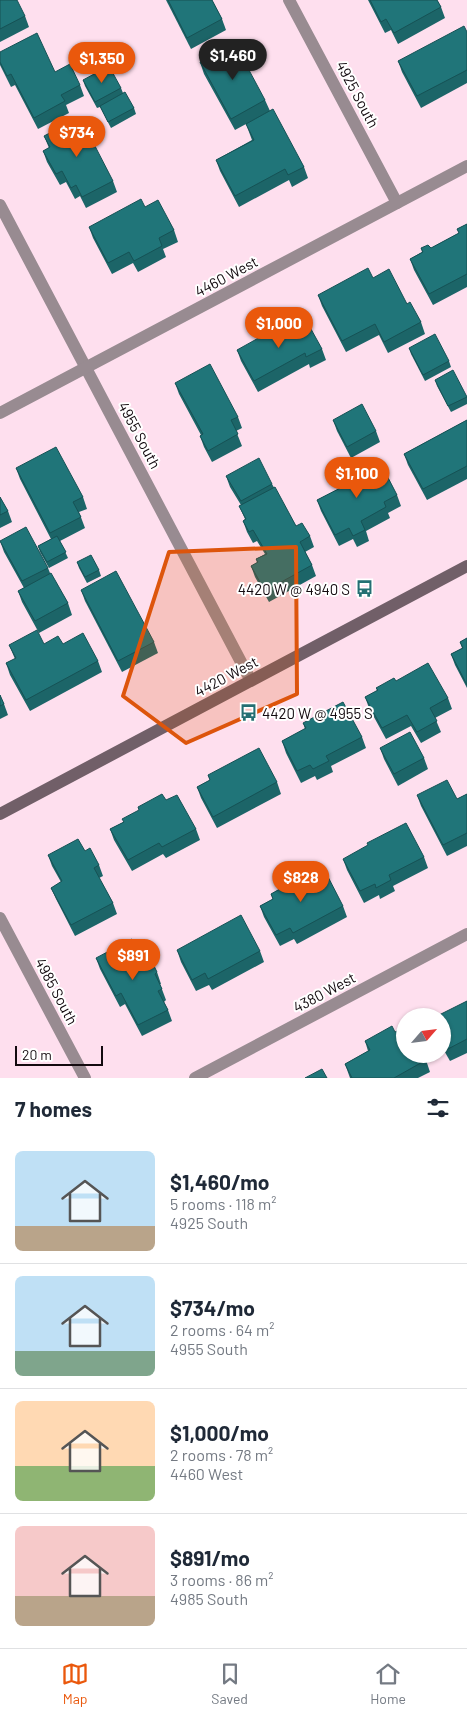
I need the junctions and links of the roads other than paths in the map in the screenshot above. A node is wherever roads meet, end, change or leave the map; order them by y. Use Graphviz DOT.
graph roads {
  1 [pos="290,0"];
  2 [pos="467,166"];
  3 [pos="398,203"];
  4 [pos="0,205"];
  5 [pos="86,368"];
  6 [pos="0,414"];
  7 [pos="467,566"];
  8 [pos="251,681"];
  9 [pos="0,814"];
  10 [pos="0,918"];
  11 [pos="467,934"];
  12 [pos="84,1078"];
  13 [pos="195,1078"];
  1 -- 3 [label="street, 4925 South"];
  2 -- 3 [label="street, 4460 West"];
  3 -- 5 [label="street, 4460 West"];
  4 -- 5 [label="street, 4955 South"];
  5 -- 6 [label="street, 4460 West"];
  5 -- 8 [label="street, 4955 South"];
  7 -- 8 [label="street, 4420 West"];
  8 -- 9 [label="street, 4420 West"];
  10 -- 12 [label="street, 4985 South"];
  11 -- 13 [label="street, 4380 West"];
}
